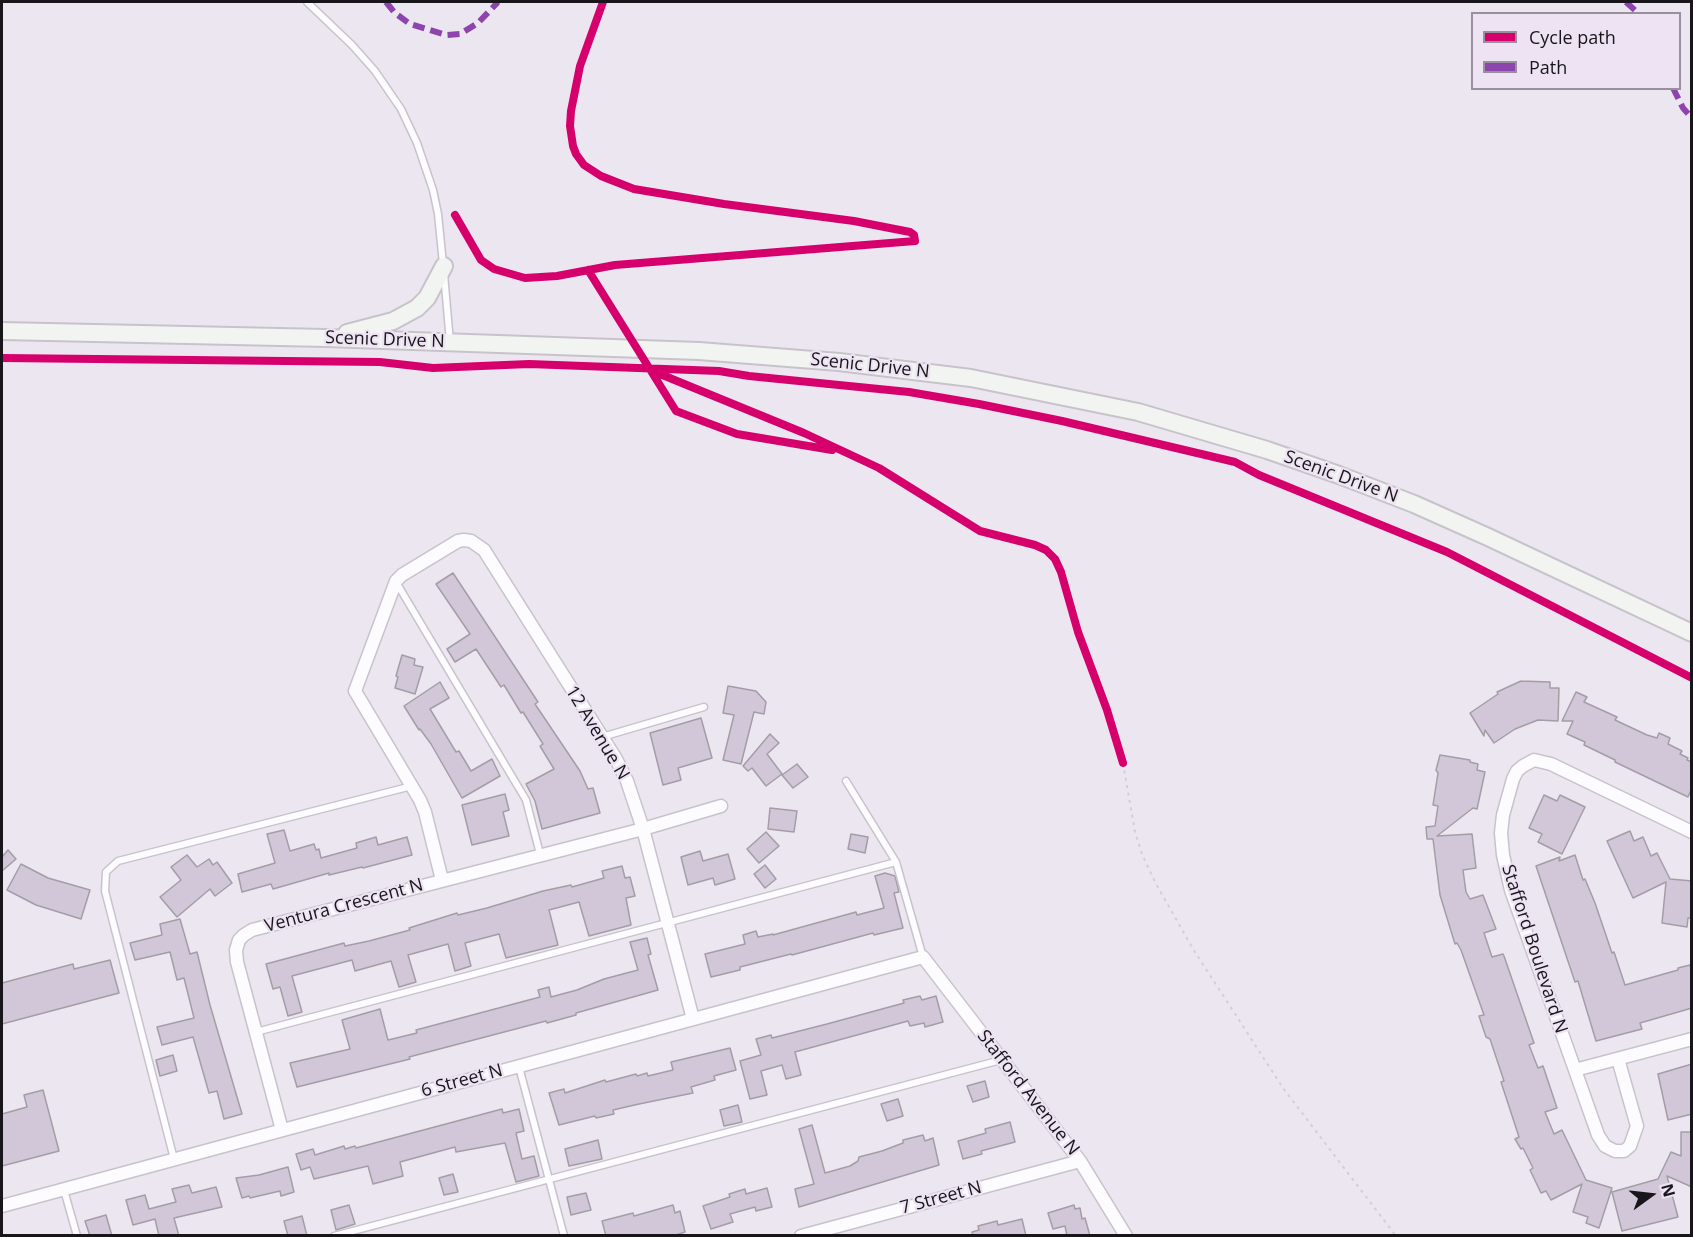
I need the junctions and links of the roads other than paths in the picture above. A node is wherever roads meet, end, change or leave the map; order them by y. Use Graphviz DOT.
graph roads {
  1 [pos="307,2"];
  2 [pos="444,266"];
  3 [pos="2,332"];
  4 [pos="326,338"];
  5 [pos="450,343"];
  6 [pos="396,581"];
  7 [pos="1692,633"];
  8 [pos="705,707"];
  9 [pos="602,737"];
  10 [pos="846,781"];
  11 [pos="412,786"];
  12 [pos="721,806"];
  13 [pos="643,829"];
  14 [pos="1692,832"];
  15 [pos="540,854"];
  16 [pos="896,862"];
  17 [pos="442,880"];
  18 [pos="668,923"];
  19 [pos="923,957"];
  20 [pos="693,1019"];
  21 [pos="255,1032"];
  22 [pos="1692,1039"];
  23 [pos="1618,1059"];
  24 [pos="1001,1060"];
  25 [pos="519,1066"];
  26 [pos="1575,1070"];
  27 [pos="282,1130"];
  28 [pos="174,1160"];
  29 [pos="1080,1161"];
  30 [pos="549,1180"];
  31 [pos="63,1189"];
  32 [pos="2,1206"];
  33 [pos="77,1236"];
  34 [pos="334,1236"];
  35 [pos="564,1236"];
  36 [pos="801,1236"];
  37 [pos="1125,1236"];
  1 -- 2 [label="lane"];
  2 -- 4 [label="main road"];
  2 -- 5 [label="lane"];
  3 -- 4 [label="main road, Scenic Drive N"];
  4 -- 5 [label="main road, Scenic Drive N"];
  5 -- 7 [label="main road, Scenic Drive N"];
  6 -- 9 [label="street, 12 Avenue N"];
  6 -- 11 [label="street"];
  6 -- 15 [label="lane"];
  8 -- 9 [label="lane"];
  9 -- 13 [label="street, 12 Avenue N"];
  10 -- 16 [label="lane"];
  11 -- 17 [label="street"];
  11 -- 28 [label="lane"];
  12 -- 13 [label="street, Ventura Crescent N"];
  13 -- 15 [label="street, Ventura Crescent N"];
  13 -- 18 [label="street, 12 Avenue N"];
  14 -- 26 [label="street, Stafford Boulevard N"];
  15 -- 17 [label="street, Ventura Crescent N"];
  16 -- 18 [label="lane"];
  16 -- 19 [label="lane"];
  17 -- 21 [label="street, Ventura Crescent N"];
  18 -- 20 [label="street, 12 Avenue N"];
  18 -- 21 [label="lane"];
  19 -- 20 [label="street, 6 Street N"];
  19 -- 24 [label="street, Stafford Avenue N"];
  20 -- 25 [label="street, 6 Street N"];
  21 -- 27 [label="street, Ventura Crescent N"];
  22 -- 23 [label="street"];
  23 -- 26 [label="street"];
  23 -- 26 [label="street, Stafford Boulevard N"];
  24 -- 29 [label="street, Stafford Avenue N"];
  24 -- 30 [label="lane"];
  25 -- 27 [label="street, 6 Street N"];
  25 -- 30 [label="lane"];
  27 -- 28 [label="street, 6 Street N"];
  28 -- 31 [label="street, 6 Street N"];
  29 -- 36 [label="street, 7 Street N"];
  29 -- 37 [label="street, Stafford Avenue N"];
  30 -- 34 [label="lane"];
  30 -- 35 [label="lane"];
  31 -- 32 [label="street, 6 Street N"];
  31 -- 33 [label="lane"];
}
